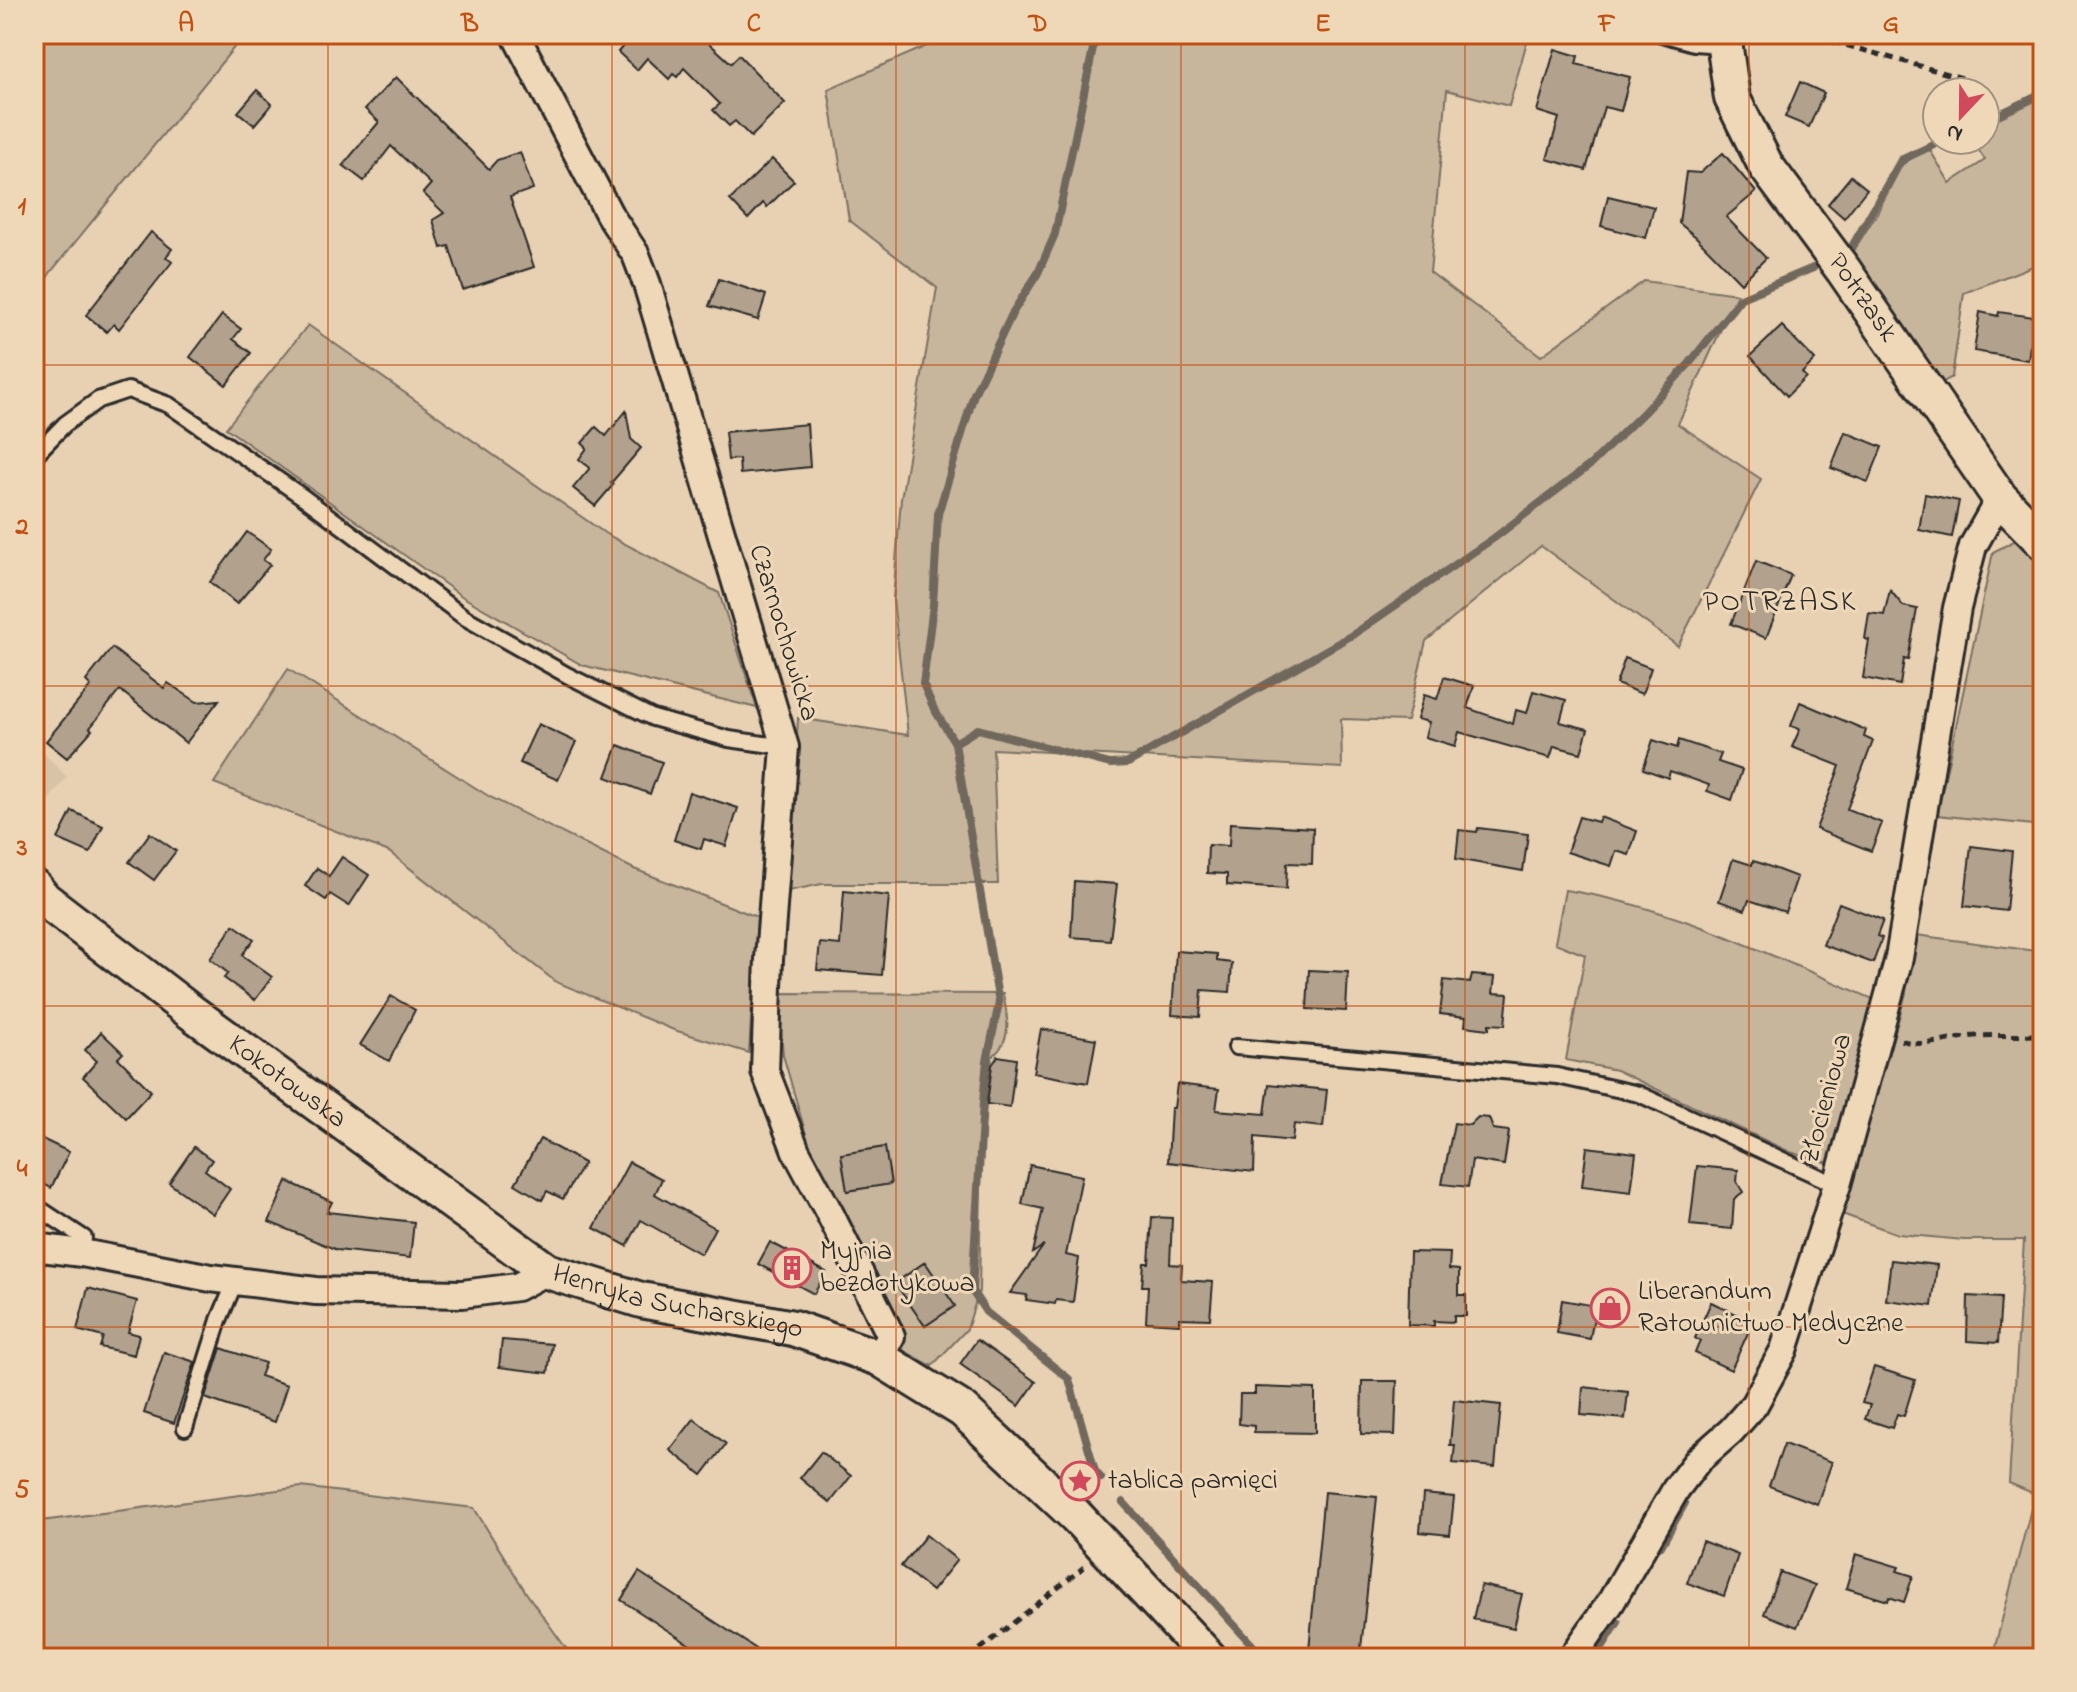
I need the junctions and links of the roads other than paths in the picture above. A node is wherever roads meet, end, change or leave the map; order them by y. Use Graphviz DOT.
graph roads {
  1 [pos="515,34"];
  2 [pos="1662,34"];
  3 [pos="1722,39"];
  4 [pos="34,456"];
  5 [pos="2000,498"];
  6 [pos="2043,542"];
  7 [pos="785,747"];
  8 [pos="34,887"];
  9 [pos="1236,1047"];
  10 [pos="1837,1185"];
  11 [pos="34,1205"];
  12 [pos="34,1247"];
  13 [pos="82,1253"];
  14 [pos="547,1271"];
  15 [pos="235,1282"];
  16 [pos="879,1358"];
  17 [pos="185,1428"];
  18 [pos="1209,1658"];
  19 [pos="1572,1658"];
  1 -- 7 [label="street, Czarnochowicka"];
  2 -- 3 [label="lane"];
  3 -- 5 [label="street, Potrzask"];
  4 -- 7 [label="lane"];
  5 -- 6 [label="street, Potrzask"];
  5 -- 10 [label="street, Złocieniowa"];
  7 -- 16 [label="street, Czarnochowicka"];
  8 -- 14 [label="street, Kokotowska"];
  9 -- 10 [label="lane"];
  10 -- 19 [label="street, Złocieniowa"];
  11 -- 13 [label="lane"];
  12 -- 13 [label="street, Henryka Sucharskiego"];
  13 -- 15 [label="street, Henryka Sucharskiego"];
  14 -- 15 [label="street, Henryka Sucharskiego"];
  14 -- 16 [label="street, Henryka Sucharskiego"];
  15 -- 17 [label="lane"];
  16 -- 18 [label="street, Henryka Sucharskiego"];
}
